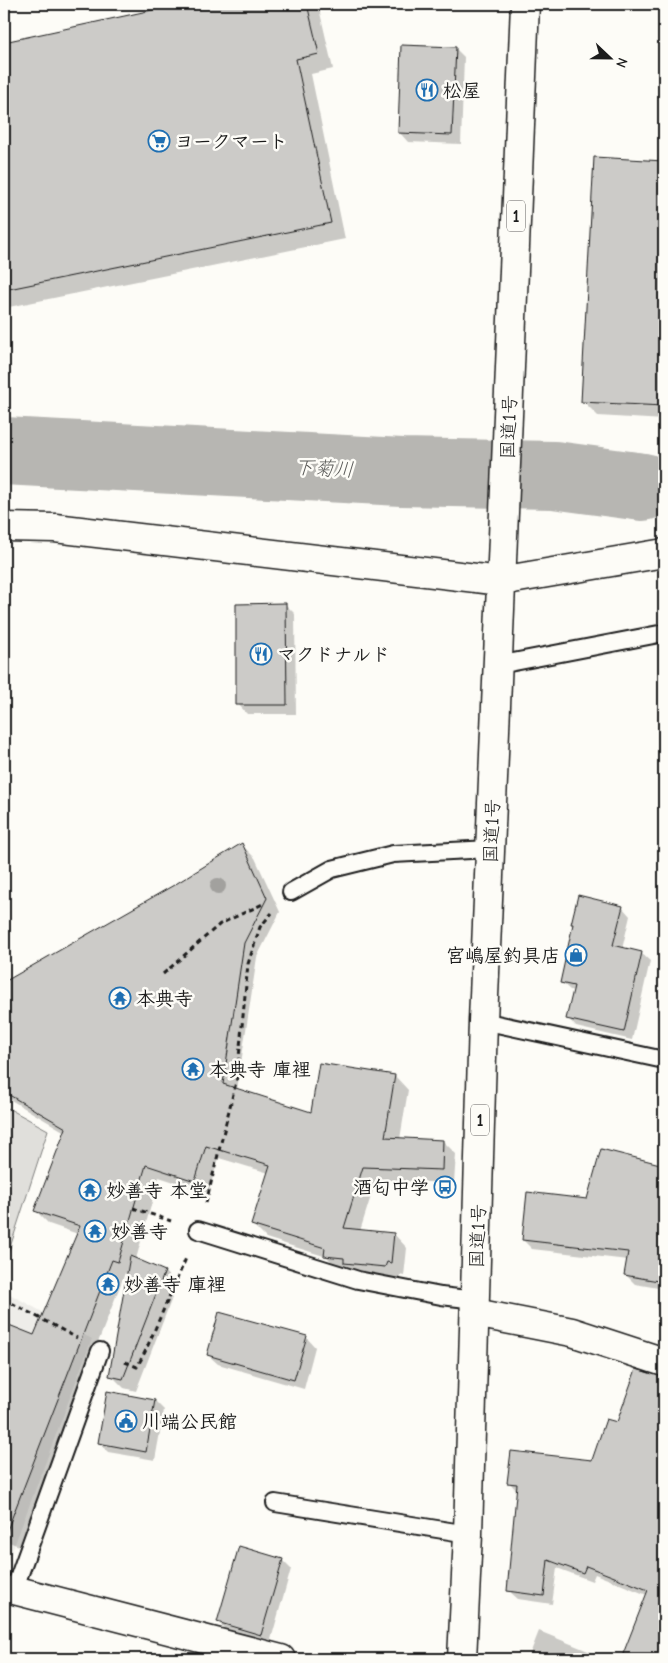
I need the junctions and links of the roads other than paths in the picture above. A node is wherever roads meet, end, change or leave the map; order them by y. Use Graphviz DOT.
graph roads {
  1 [pos="525,4"];
  2 [pos="4,527"];
  3 [pos="664,553"];
  4 [pos="501,582"];
  5 [pos="664,633"];
  6 [pos="498,665"];
  7 [pos="490,849"];
  8 [pos="291,892"];
  9 [pos="483,1021"];
  10 [pos="664,1060"];
  11 [pos="198,1230"];
  12 [pos="475,1306"];
  13 [pos="100,1350"];
  14 [pos="664,1362"];
  15 [pos="275,1503"];
  16 [pos="468,1534"];
  17 [pos="14,1590"];
  18 [pos="281,1659"];
  19 [pos="462,1659"];
  1 -- 4 [label="main road, 国道1号 / 1"];
  2 -- 4 [label="main road"];
  3 -- 4 [label="main road"];
  4 -- 6 [label="main road, 国道1号 / 1"];
  5 -- 6 [label="lane"];
  6 -- 7 [label="main road, 国道1号 / 1"];
  7 -- 8 [label="lane"];
  7 -- 9 [label="main road, 国道1号 / 1"];
  9 -- 10 [label="lane"];
  9 -- 12 [label="main road, 国道1号 / 1"];
  11 -- 12 [label="lane"];
  12 -- 14 [label="main road"];
  12 -- 16 [label="main road, 国道1号 / 1"];
  13 -- 17 [label="lane"];
  15 -- 16 [label="lane"];
  16 -- 19 [label="main road, 国道1号 / 1"];
  17 -- 18 [label="main road"];
}
